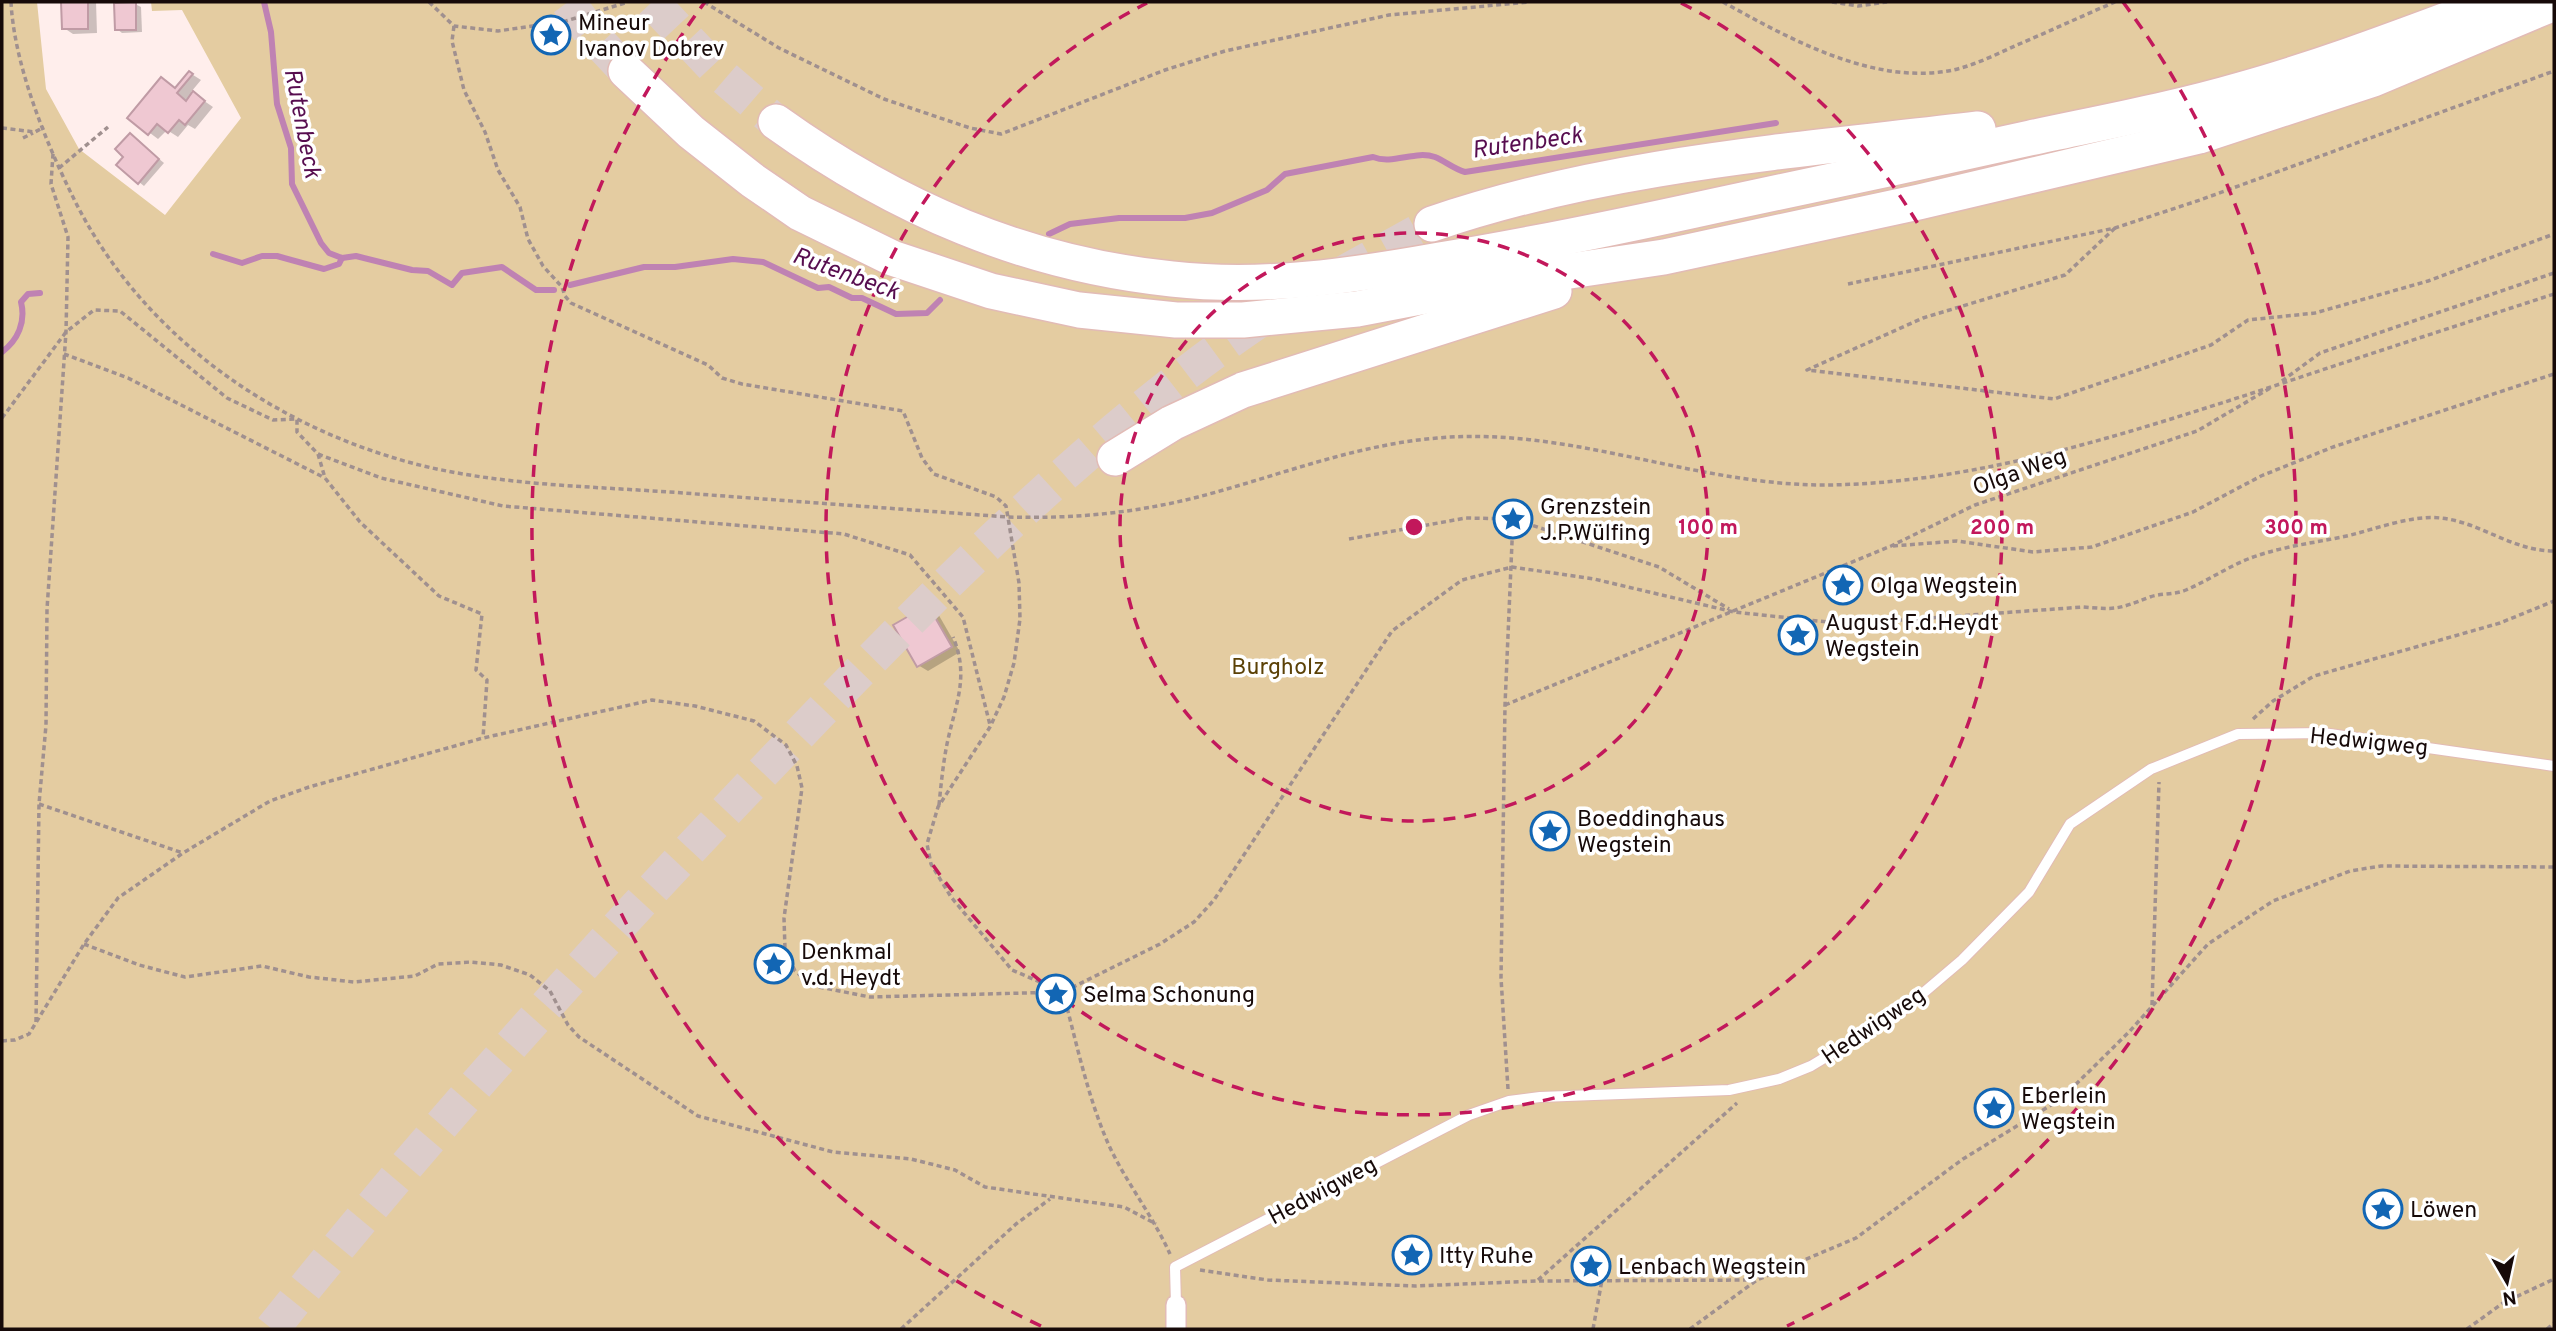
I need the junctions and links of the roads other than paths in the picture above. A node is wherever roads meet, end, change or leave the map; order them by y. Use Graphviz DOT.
graph roads {
  1 [pos="2495,2"];
  2 [pos="2554,3"];
  3 [pos="626,71"];
  4 [pos="2190,104"];
  5 [pos="776,122"];
  6 [pos="1432,225"];
  7 [pos="1664,257"];
  8 [pos="1115,458"];
  9 [pos="2554,766"];
  10 [pos="1176,1306"];
  11 [pos="1175,1329"];
  1 -- 4 [label="highway"];
  2 -- 7 [label="highway"];
  3 -- 7 [label="highway"];
  4 -- 5 [label="highway"];
  4 -- 6 [label="highway"];
  7 -- 8 [label="highway"];
  9 -- 10 [label="lane, Hedwigweg"];
  10 -- 11 [label="street"];
}
